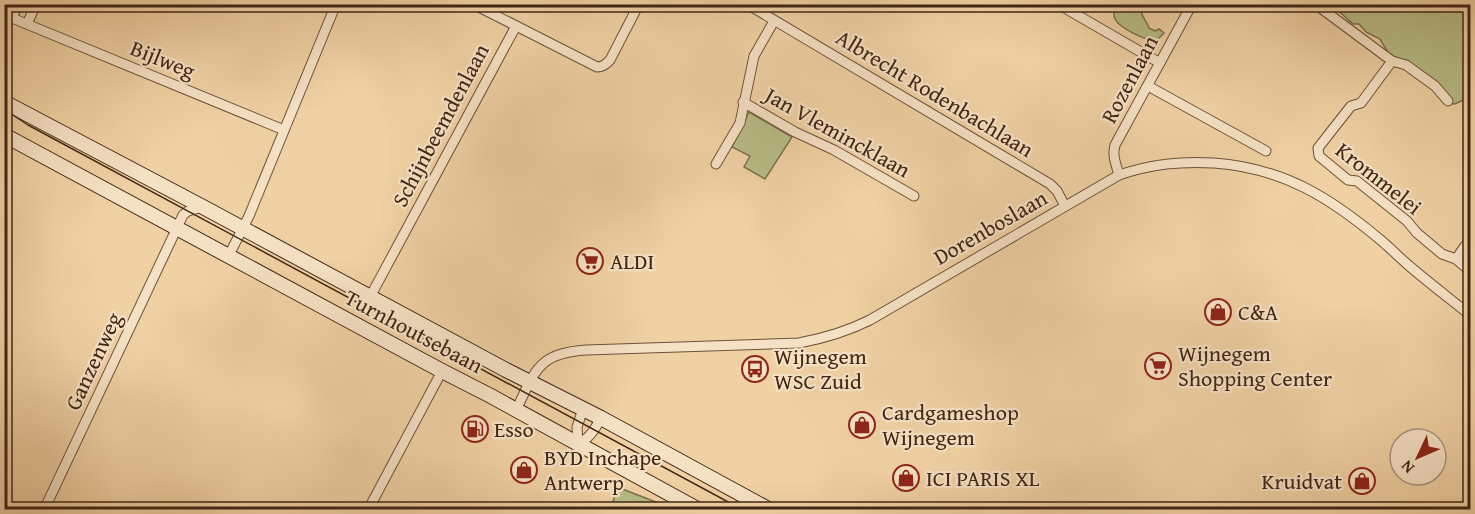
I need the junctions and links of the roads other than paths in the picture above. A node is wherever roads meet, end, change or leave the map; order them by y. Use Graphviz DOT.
graph roads {
  1 [pos="18,4"];
  2 [pos="36,4"];
  3 [pos="336,4"];
  4 [pos="473,4"];
  5 [pos="639,4"];
  6 [pos="747,4"];
  7 [pos="1058,4"];
  8 [pos="1192,4"];
  9 [pos="1322,4"];
  10 [pos="774,21"];
  11 [pos="27,24"];
  12 [pos="516,26"];
  13 [pos="1392,61"];
  14 [pos="1160,63"];
  15 [pos="1148,86"];
  16 [pos="1448,101"];
  17 [pos="4,102"];
  18 [pos="744,102"];
  19 [pos="284,130"];
  20 [pos="4,135"];
  21 [pos="1266,151"];
  22 [pos="716,164"];
  23 [pos="1119,174"];
  24 [pos="914,196"];
  25 [pos="1065,206"];
  26 [pos="203,207"];
  27 [pos="177,228"];
  28 [pos="243,228"];
  29 [pos="1470,242"];
  30 [pos="229,255"];
  31 [pos="1456,259"];
  32 [pos="1470,271"];
  33 [pos="370,297"];
  34 [pos="1470,315"];
  35 [pos="442,371"];
  36 [pos="530,382"];
  37 [pos="583,409"];
  38 [pos="516,410"];
  39 [pos="601,418"];
  40 [pos="578,444"];
  41 [pos="44,510"];
  42 [pos="368,510"];
  43 [pos="699,510"];
  44 [pos="770,510"];
  1 -- 11 [label="street"];
  2 -- 11 [label="street"];
  3 -- 19 [label="street"];
  4 -- 12 [label="street"];
  5 -- 12 [label="street, Schijnbeemdenlaan"];
  6 -- 10 [label="street, Albrecht Rodenbachlaan"];
  7 -- 14 [label="street"];
  8 -- 14 [label="street, Rozenlaan"];
  9 -- 13 [label="street"];
  10 -- 18 [label="street, Jan Vlemincklaan"];
  10 -- 25 [label="street, Albrecht Rodenbachlaan"];
  11 -- 19 [label="street, Bijlweg"];
  12 -- 33 [label="street, Schijnbeemdenlaan"];
  13 -- 16 [label="street"];
  13 -- 31 [label="street, Krommelei"];
  14 -- 15 [label="street, Rozenlaan"];
  15 -- 21 [label="street"];
  15 -- 23 [label="street, Rozenlaan"];
  17 -- 26 [label="main road, Turnhoutsebaan"];
  18 -- 22 [label="street, Jan Vlemincklaan"];
  18 -- 24 [label="street, Jan Vlemincklaan"];
  19 -- 28 [label="street"];
  20 -- 27 [label="main road, Turnhoutsebaan"];
  23 -- 25 [label="street, Dorenboslaan"];
  23 -- 34 [label="street, Dorenboslaan"];
  25 -- 36 [label="street, Dorenboslaan"];
  26 -- 27 [label="street"];
  26 -- 28 [label="main road, Turnhoutsebaan"];
  27 -- 30 [label="main road, Turnhoutsebaan"];
  27 -- 41 [label="street, Ganzenweg"];
  28 -- 30 [label="street"];
  28 -- 33 [label="main road, Turnhoutsebaan"];
  29 -- 31 [label="street"];
  30 -- 35 [label="main road, Turnhoutsebaan"];
  31 -- 32 [label="street, Krommelei"];
  33 -- 36 [label="main road, Turnhoutsebaan"];
  35 -- 38 [label="main road, Turnhoutsebaan"];
  35 -- 42 [label="street"];
  36 -- 37 [label="main road, Turnhoutsebaan"];
  36 -- 38 [label="street, Dorenboslaan"];
  37 -- 39 [label="main road, Turnhoutsebaan"];
  37 -- 40 [label="street"];
  38 -- 40 [label="main road, Turnhoutsebaan"];
  39 -- 40 [label="street"];
  39 -- 44 [label="main road, Turnhoutsebaan"];
  40 -- 43 [label="main road, Turnhoutsebaan"];
}
